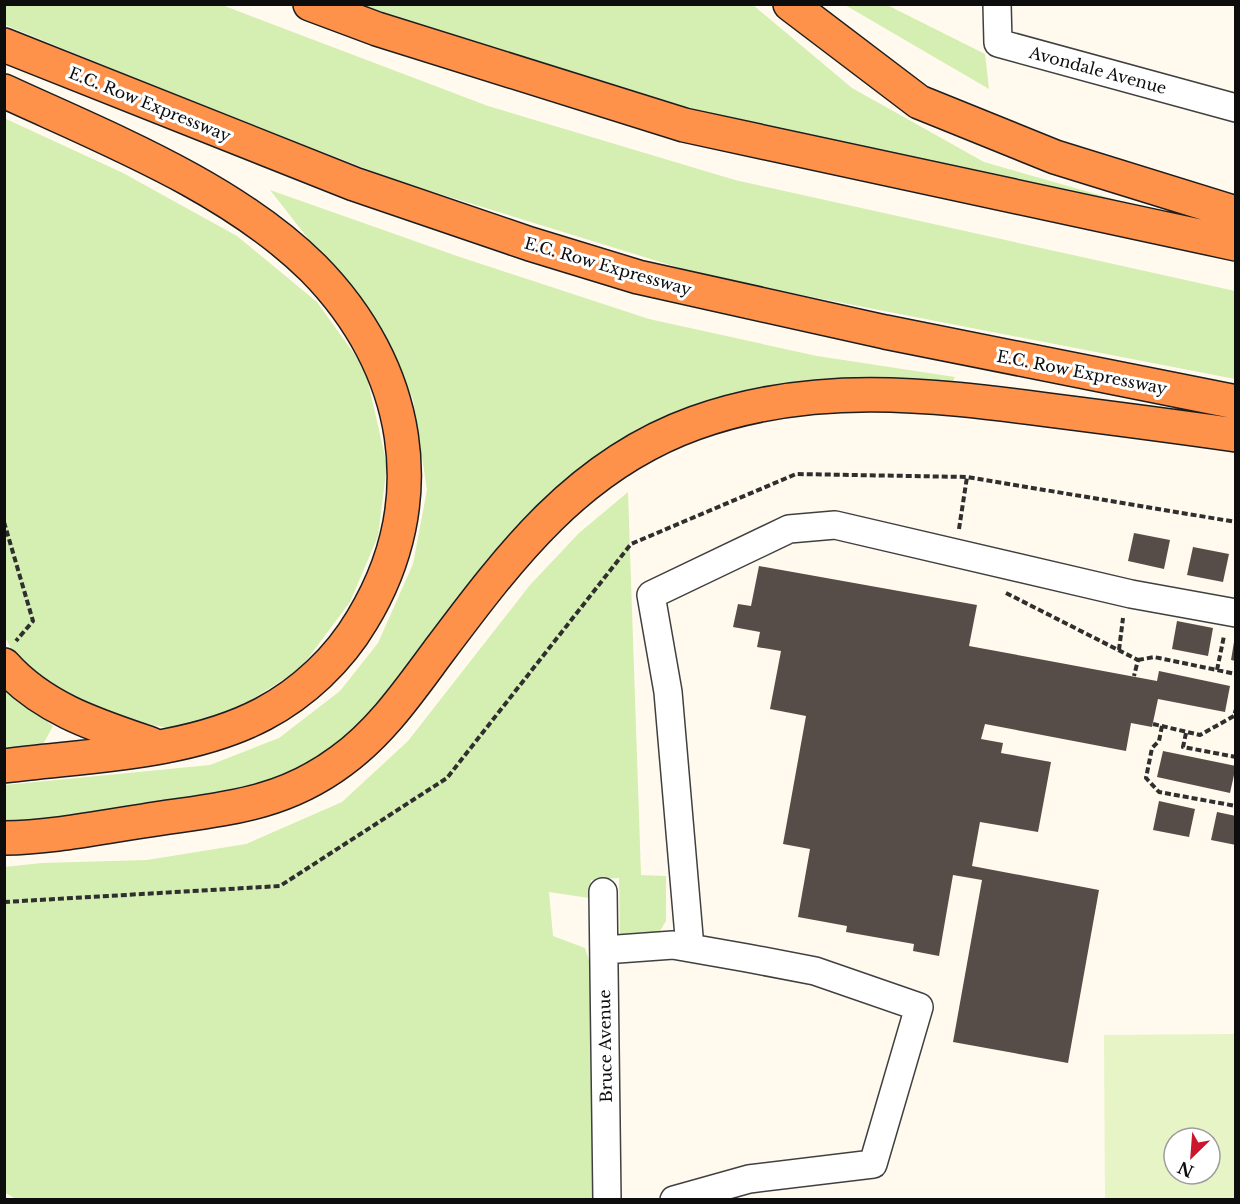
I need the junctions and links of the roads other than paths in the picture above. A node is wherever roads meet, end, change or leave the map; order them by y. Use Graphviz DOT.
graph roads {
  1 [pos="310,4"];
  2 [pos="790,4"];
  3 [pos="997,4"];
  4 [pos="4,45"];
  5 [pos="4,91"];
  6 [pos="1236,108"];
  7 [pos="1236,213"];
  8 [pos="1236,244"];
  9 [pos="1236,402"];
  10 [pos="1236,435"];
  11 [pos="1230,621"];
  12 [pos="7,656"];
  13 [pos="159,746"];
  14 [pos="4,766"];
  15 [pos="50,837"];
  16 [pos="4,838"];
  17 [pos="4,852"];
  18 [pos="603,892"];
  19 [pos="690,948"];
  20 [pos="604,950"];
  21 [pos="607,1200"];
  22 [pos="674,1200"];
  1 -- 8 [label="highway"];
  2 -- 7 [label="highway"];
  3 -- 6 [label="street, Avondale Avenue"];
  4 -- 9 [label="highway, E.C. Row Expressway"];
  5 -- 13 [label="highway"];
  10 -- 15 [label="highway"];
  11 -- 19 [label="street"];
  12 -- 13 [label="highway"];
  13 -- 14 [label="highway"];
  15 -- 16 [label="highway"];
  15 -- 17 [label="highway"];
  18 -- 20 [label="street, Bruce Avenue"];
  19 -- 20 [label="street"];
  19 -- 22 [label="street"];
  20 -- 21 [label="street, Bruce Avenue"];
}
